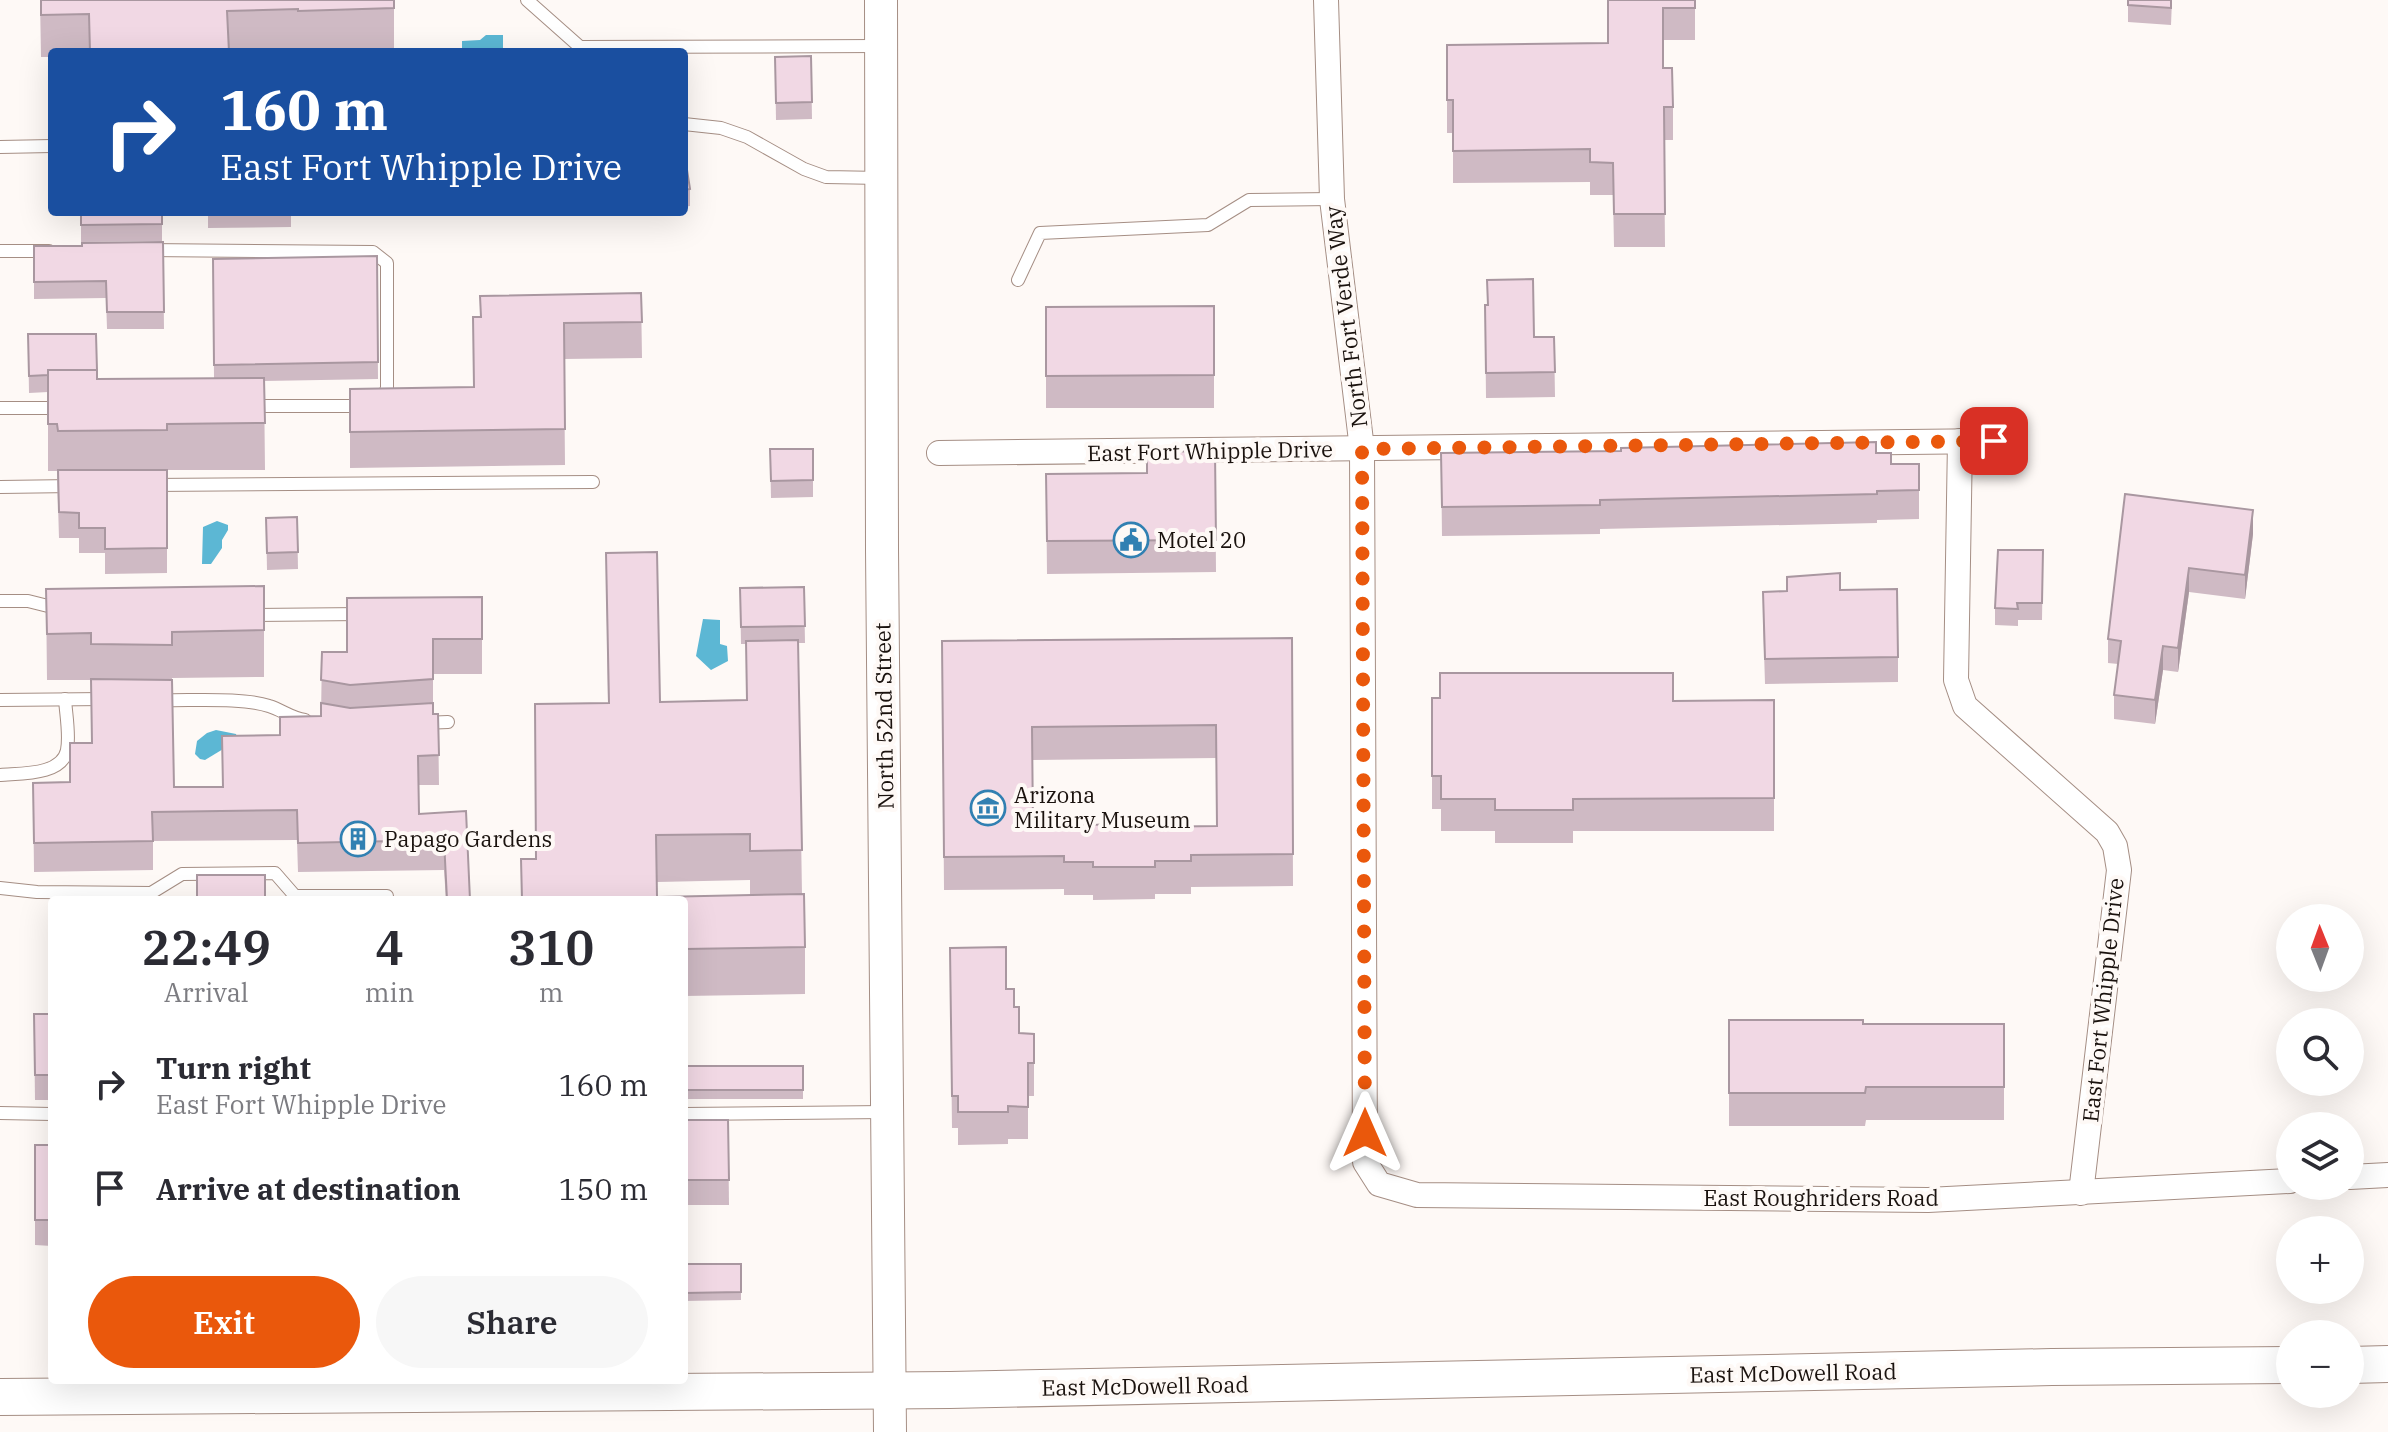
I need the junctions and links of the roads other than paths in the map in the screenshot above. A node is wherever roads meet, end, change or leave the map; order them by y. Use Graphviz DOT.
graph roads {
  1 [pos="527,0"];
  2 [pos="881,0"];
  3 [pos="1326,0"];
  4 [pos="881,46"];
  5 [pos="688,124"];
  6 [pos="48,146"];
  7 [pos="0,147"];
  8 [pos="881,178"];
  9 [pos="1332,199"];
  10 [pos="132,250"];
  11 [pos="0,251"];
  12 [pos="57,251"];
  13 [pos="1018,280"];
  14 [pos="237,407"];
  15 [pos="0,408"];
  16 [pos="79,408"];
  17 [pos="1960,441"];
  18 [pos="1994,441"];
  19 [pos="1362,449"];
  20 [pos="939,453"];
  21 [pos="593,482"];
  22 [pos="91,486"];
  23 [pos="138,486"];
  24 [pos="0,487"];
  25 [pos="0,601"];
  26 [pos="73,613"];
  27 [pos="369,614"];
  28 [pos="229,615"];
  29 [pos="65,699"];
  30 [pos="115,699"];
  31 [pos="0,700"];
  32 [pos="146,700"];
  33 [pos="448,722"];
  34 [pos="321,723"];
  35 [pos="406,725"];
  36 [pos="0,775"];
  37 [pos="0,888"];
  38 [pos="387,896"];
  39 [pos="888,1112"];
  40 [pos="0,1113"];
  41 [pos="48,1114"];
  42 [pos="688,1114"];
  43 [pos="1365,1162"];
  44 [pos="2388,1175"];
  45 [pos="2364,1176"];
  46 [pos="2276,1182"];
  47 [pos="2081,1193"];
  48 [pos="2388,1364"];
  49 [pos="2276,1365"];
  50 [pos="2364,1365"];
  51 [pos="890,1391"];
  52 [pos="0,1397"];
  53 [pos="890,1432"];
  1 -- 4 [label="lane"];
  2 -- 4 [label="main road, North 52nd Street"];
  3 -- 9 [label="street, North Fort Verde Way"];
  4 -- 8 [label="main road, North 52nd Street"];
  5 -- 8 [label="lane"];
  6 -- 7 [label="lane"];
  8 -- 39 [label="main road, North 52nd Street"];
  9 -- 13 [label="lane"];
  9 -- 19 [label="street, North Fort Verde Way"];
  10 -- 14 [label="lane"];
  11 -- 12 [label="lane"];
  15 -- 16 [label="lane"];
  17 -- 18 [label="street, East Fort Whipple Drive"];
  17 -- 19 [label="street, East Fort Whipple Drive"];
  17 -- 47 [label="street, East Fort Whipple Drive"];
  19 -- 20 [label="street, East Fort Whipple Drive"];
  19 -- 43 [label="street, North Fort Verde Way"];
  21 -- 23 [label="lane"];
  22 -- 24 [label="lane"];
  25 -- 26 [label="lane"];
  27 -- 28 [label="lane"];
  29 -- 30 [label="lane"];
  29 -- 31 [label="lane"];
  29 -- 36 [label="lane"];
  32 -- 34 [label="lane"];
  33 -- 35 [label="lane"];
  37 -- 38 [label="lane"];
  39 -- 42 [label="lane"];
  39 -- 51 [label="main road, North 52nd Street"];
  40 -- 41 [label="lane"];
  43 -- 47 [label="street, East Roughriders Road"];
  44 -- 45 [label="street"];
  46 -- 47 [label="street, East Roughriders Road"];
  48 -- 50 [label="main road"];
  49 -- 51 [label="main road, East McDowell Road"];
  51 -- 52 [label="main road, East McDowell Road"];
  51 -- 53 [label="main road, North 52nd Street"];
}
